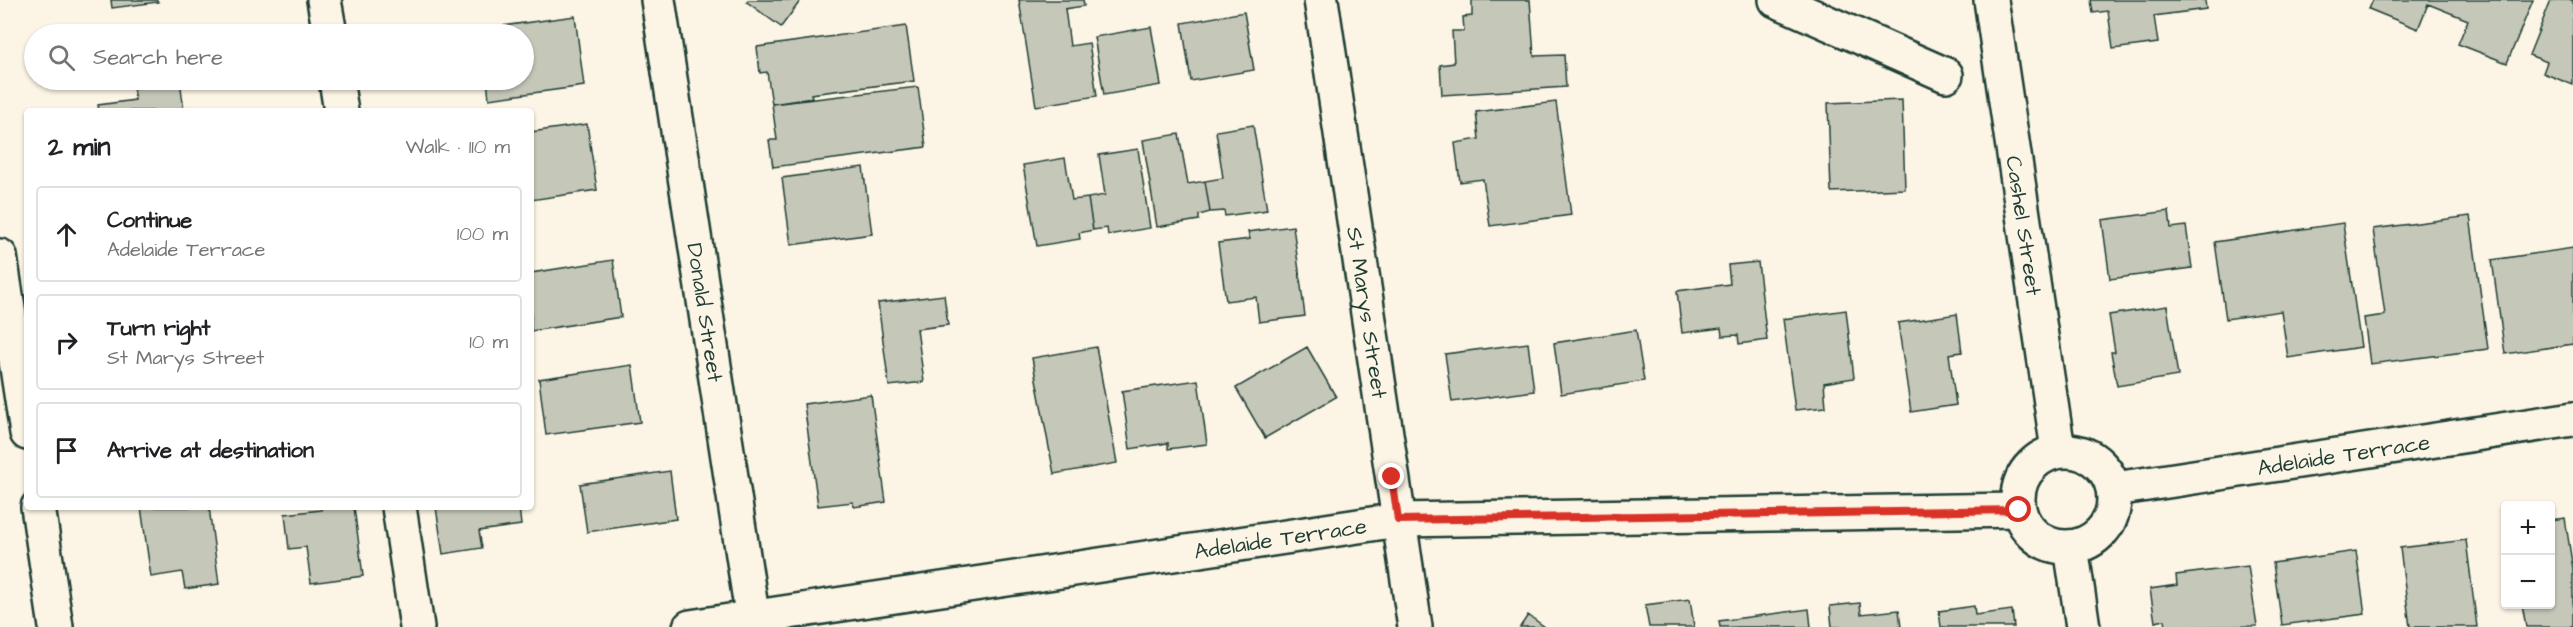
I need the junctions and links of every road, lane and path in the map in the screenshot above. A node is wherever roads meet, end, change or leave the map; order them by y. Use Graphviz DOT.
graph roads {
  1 [pos="324,0"];
  2 [pos="658,0"];
  3 [pos="1322,0"];
  4 [pos="1776,0"];
  5 [pos="1991,0"];
  6 [pos="328,24"];
  7 [pos="1946,75"];
  8 [pos="338,90"];
  9 [pos="341,108"];
  10 [pos="0,256"];
  11 [pos="24,413"];
  12 [pos="2573,419"];
  13 [pos="2058,450"];
  14 [pos="2115,489"];
  15 [pos="38,510"];
  16 [pos="399,510"];
  17 [pos="2019,510"];
  18 [pos="1398,520"];
  19 [pos="2071,548"];
  20 [pos="753,623"];
  21 [pos="56,627"];
  22 [pos="417,627"];
  23 [pos="690,627"];
  24 [pos="1415,627"];
  25 [pos="2083,627"];
  1 -- 6 [label="street"];
  2 -- 20 [label="street, Donald Street"];
  3 -- 18 [label="street, St Marys Street"];
  4 -- 7 [label="street"];
  5 -- 13 [label="street, Cashel Street"];
  8 -- 9 [label="street"];
  10 -- 11 [label="street"];
  12 -- 14 [label="street, Adelaide Terrace"];
  13 -- 14 [label="street"];
  13 -- 17 [label="street"];
  14 -- 19 [label="street"];
  15 -- 21 [label="street"];
  16 -- 22 [label="street"];
  17 -- 18 [label="street, Adelaide Terrace"];
  17 -- 19 [label="street"];
  18 -- 20 [label="street, Adelaide Terrace"];
  18 -- 24 [label="street, St Marys Street"];
  19 -- 25 [label="street"];
  20 -- 23 [label="street, Adelaide Terrace"];
}
